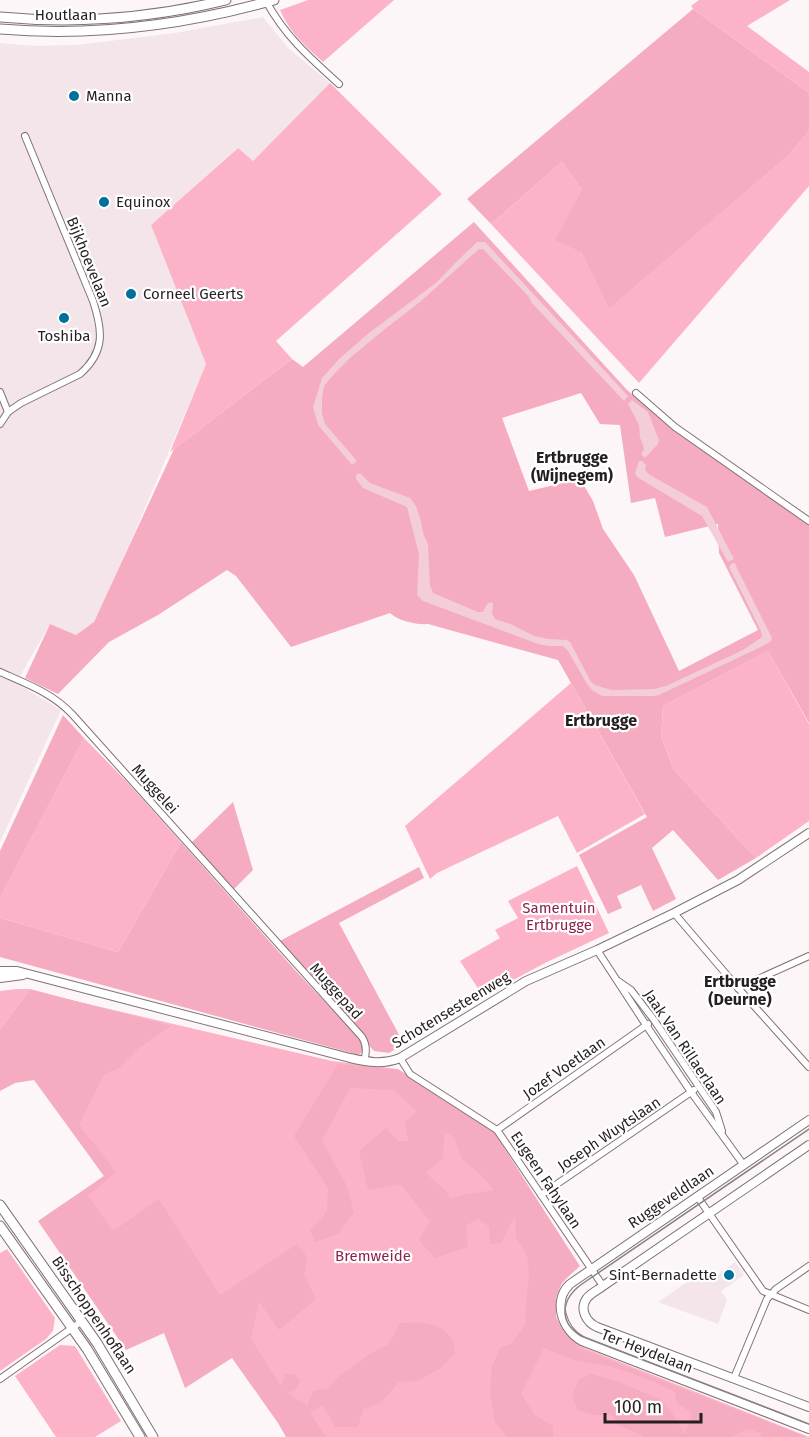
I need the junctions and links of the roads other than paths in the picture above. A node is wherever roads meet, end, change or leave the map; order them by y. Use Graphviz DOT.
graph roads {
  1 [pos="226,0"];
  2 [pos="268,1"];
  3 [pos="0,17"];
  4 [pos="0,29"];
  5 [pos="339,84"];
  6 [pos="26,136"];
  7 [pos="0,392"];
  8 [pos="636,393"];
  9 [pos="8,412"];
  10 [pos="0,424"];
  11 [pos="809,521"];
  12 [pos="0,672"];
  13 [pos="809,832"];
  14 [pos="674,913"];
  15 [pos="276,943"];
  16 [pos="597,950"];
  17 [pos="809,956"];
  18 [pos="0,971"];
  19 [pos="30,975"];
  20 [pos="0,978"];
  21 [pos="615,978"];
  22 [pos="738,988"];
  23 [pos="654,1020"];
  24 [pos="646,1025"];
  25 [pos="400,1058"];
  26 [pos="364,1061"];
  27 [pos="809,1067"];
  28 [pos="699,1087"];
  29 [pos="691,1092"];
  30 [pos="809,1120"];
  31 [pos="496,1130"];
  32 [pos="724,1138"];
  33 [pos="809,1146"];
  34 [pos="743,1164"];
  35 [pos="541,1195"];
  36 [pos="697,1196"];
  37 [pos="2,1208"];
  38 [pos="709,1214"];
  39 [pos="0,1226"];
  40 [pos="809,1266"];
  41 [pos="591,1268"];
  42 [pos="603,1286"];
  43 [pos="771,1293"];
  44 [pos="561,1306"];
  45 [pos="809,1310"];
  46 [pos="82,1321"];
  47 [pos="72,1328"];
  48 [pos="734,1378"];
  49 [pos="0,1379"];
  50 [pos="809,1407"];
  51 [pos="809,1429"];
  52 [pos="140,1437"];
  53 [pos="153,1437"];
  1 -- 3 [label="main road, Houtlaan"];
  2 -- 4 [label="main road, Houtlaan"];
  2 -- 5 [label="street"];
  6 -- 9 [label="street, Bijkhoevelaan"];
  7 -- 9 [label="street"];
  8 -- 11 [label="street"];
  9 -- 10 [label="street, Bijkhoevelaan"];
  12 -- 15 [label="street, Muggelei"];
  13 -- 14 [label="street, Schotensesteenweg"];
  14 -- 16 [label="street, Schotensesteenweg"];
  14 -- 22 [label="street"];
  15 -- 26 [label="street, Muggepad"];
  16 -- 21 [label="street, Jaak Van Rillaerlaan"];
  16 -- 25 [label="street, Schotensesteenweg"];
  17 -- 22 [label="street"];
  18 -- 19 [label="street"];
  19 -- 20 [label="street"];
  19 -- 26 [label="street, Schotensesteenweg"];
  21 -- 23 [label="street, Jaak Van Rillaerlaan"];
  21 -- 24 [label="street, Jaak Van Rillaerlaan"];
  22 -- 27 [label="street"];
  23 -- 24 [label="street, Jozef Voetlaan"];
  23 -- 28 [label="street, Jaak Van Rillaerlaan"];
  24 -- 29 [label="street, Jaak Van Rillaerlaan"];
  24 -- 31 [label="street, Jozef Voetlaan"];
  25 -- 26 [label="street, Schotensesteenweg"];
  25 -- 31 [label="street, Eugeen Fahylaan"];
  28 -- 29 [label="street, Joseph Wuytslaan"];
  28 -- 32 [label="street, Jaak Van Rillaerlaan"];
  29 -- 32 [label="street, Jaak Van Rillaerlaan"];
  29 -- 35 [label="street, Joseph Wuytslaan"];
  30 -- 34 [label="street, Ruggeveldlaan"];
  31 -- 35 [label="street, Eugeen Fahylaan"];
  32 -- 34 [label="street, Jaak Van Rillaerlaan"];
  33 -- 38 [label="street"];
  34 -- 36 [label="street, Ruggeveldlaan"];
  35 -- 41 [label="street, Eugeen Fahylaan"];
  36 -- 38 [label="street"];
  36 -- 41 [label="street, Ruggeveldlaan"];
  37 -- 46 [label="main road, Bisschoppenhoflaan"];
  38 -- 42 [label="street"];
  38 -- 43 [label="street"];
  39 -- 47 [label="main road, Bisschoppenhoflaan"];
  40 -- 43 [label="street"];
  41 -- 42 [label="street, Eugeen Fahylaan"];
  41 -- 44 [label="street, Ruggeveldlaan"];
  42 -- 48 [label="street, Ter Heydelaan"];
  43 -- 45 [label="street"];
  43 -- 48 [label="street"];
  44 -- 51 [label="street, Ter Heydelaan"];
  46 -- 47 [label="street"];
  46 -- 53 [label="main road, Bisschoppenhoflaan"];
  47 -- 49 [label="street"];
  47 -- 52 [label="main road, Bisschoppenhoflaan"];
  48 -- 50 [label="street, Ter Heydelaan"];
}
